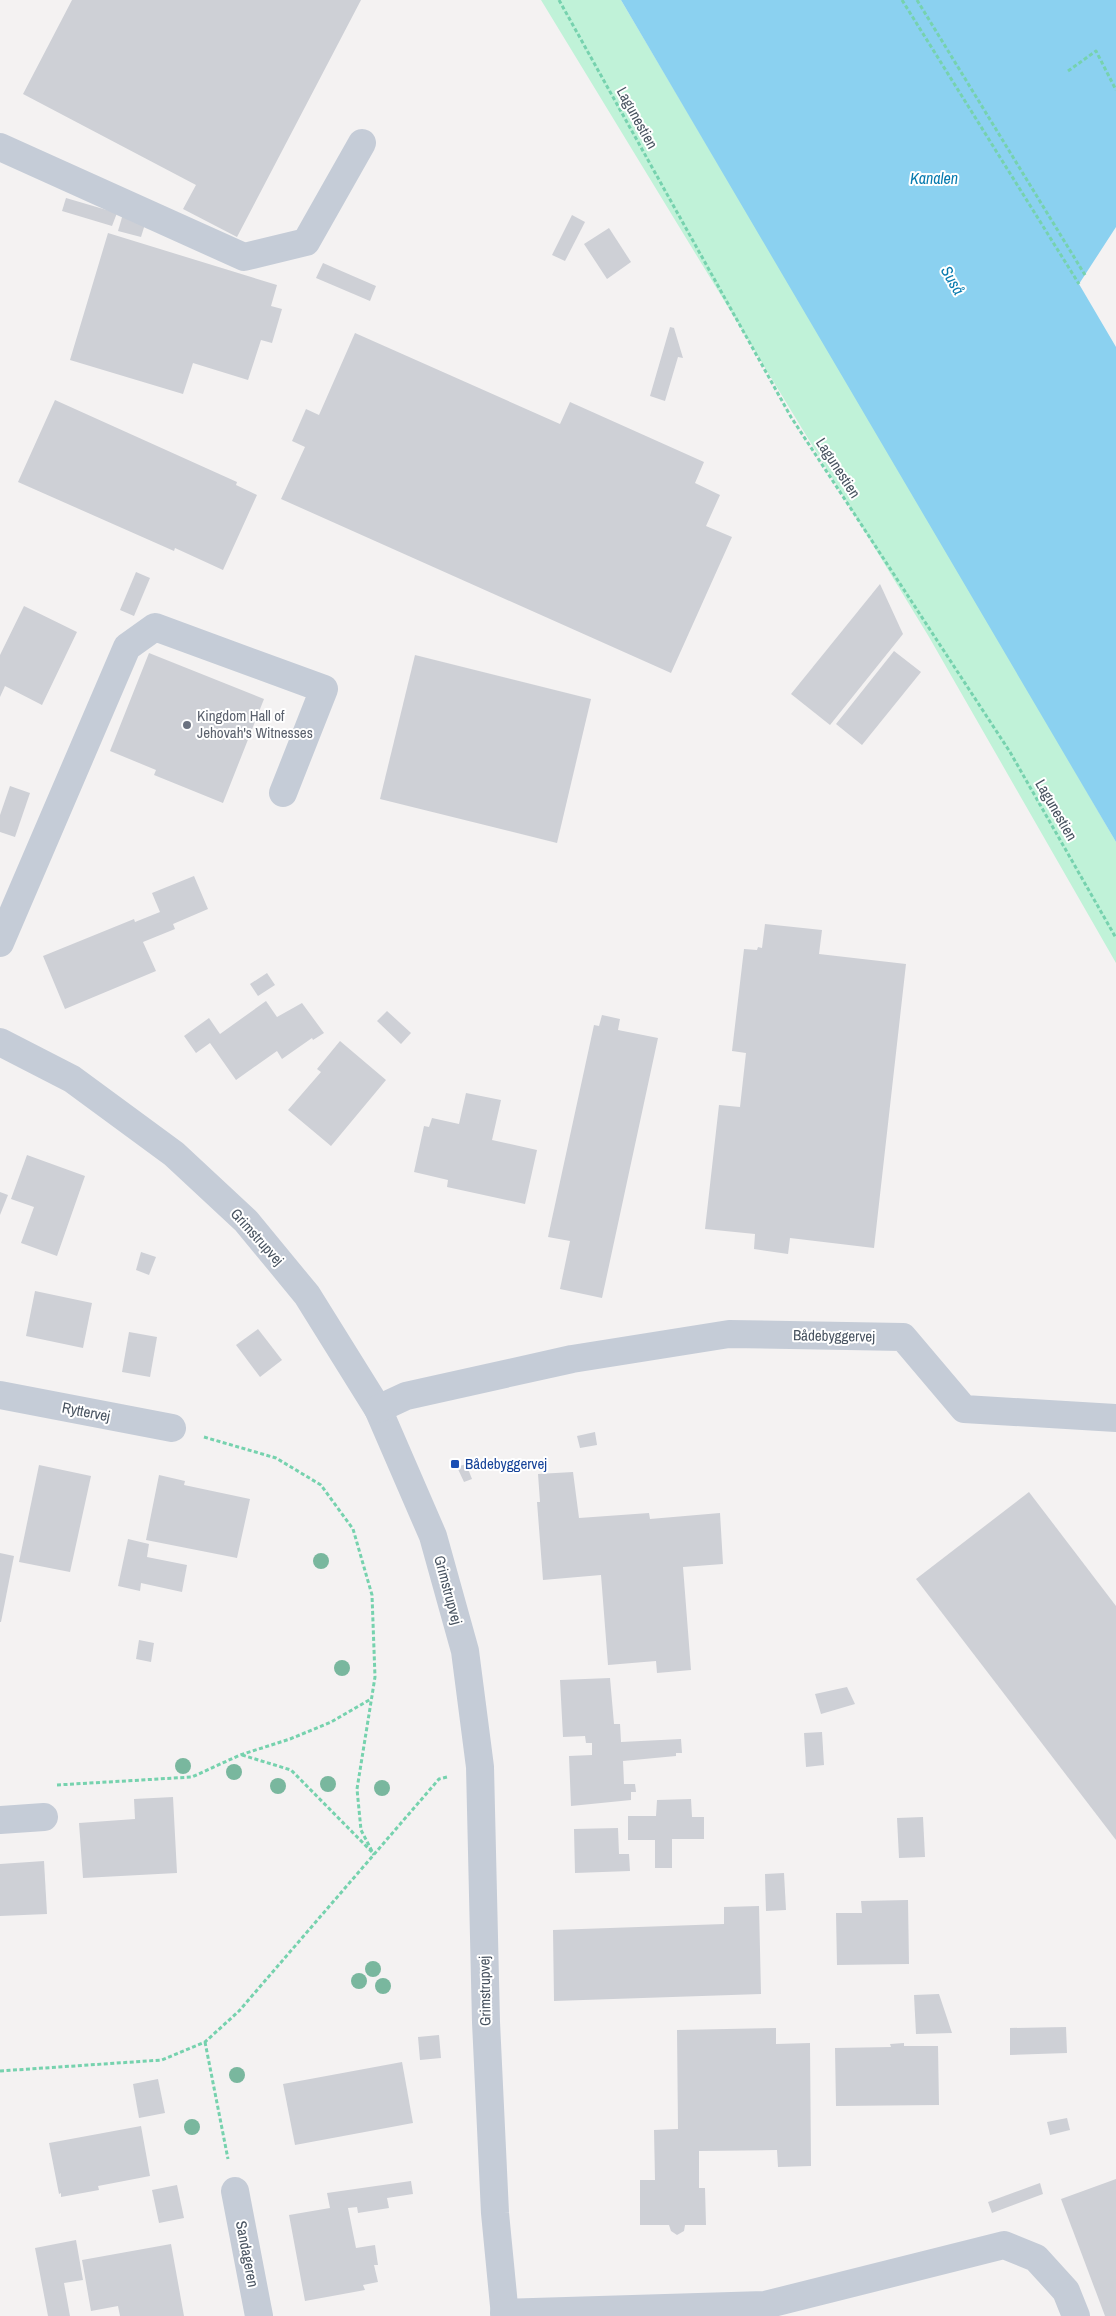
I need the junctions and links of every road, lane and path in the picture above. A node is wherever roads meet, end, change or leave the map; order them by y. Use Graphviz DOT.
graph roads {
  1 [pos="559,0"];
  2 [pos="902,0"];
  3 [pos="917,0"];
  4 [pos="1068,71"];
  5 [pos="1116,90"];
  6 [pos="362,143"];
  7 [pos="0,147"];
  8 [pos="1085,275"];
  9 [pos="1079,284"];
  10 [pos="283,793"];
  11 [pos="1116,938"];
  12 [pos="0,943"];
  13 [pos="0,1042"];
  14 [pos="0,1395"];
  15 [pos="378,1409"];
  16 [pos="1116,1418"];
  17 [pos="172,1428"];
  18 [pos="372,1699"];
  19 [pos="240,1754"];
  20 [pos="480,1767"];
  21 [pos="44,1817"];
  22 [pos="0,1820"];
  23 [pos="374,1855"];
  24 [pos="205,2042"];
  25 [pos="0,2071"];
  26 [pos="235,2191"];
  27 [pos="504,2315"];
  28 [pos="259,2316"];
  29 [pos="1076,2316"];
  1 -- 11 [label="path, Lagunestien"];
  2 -- 9 [label="path"];
  3 -- 8 [label="path"];
  4 -- 5 [label="path"];
  6 -- 7 [label="street"];
  10 -- 12 [label="street"];
  13 -- 15 [label="street, Grimstrupvej"];
  14 -- 17 [label="street, Ryttervej"];
  15 -- 16 [label="street, Bådebyggervej"];
  15 -- 20 [label="street, Grimstrupvej"];
  17 -- 18 [label="path"];
  18 -- 19 [label="path"];
  18 -- 23 [label="path"];
  19 -- 21 [label="path"];
  19 -- 23 [label="path"];
  20 -- 23 [label="path"];
  20 -- 27 [label="street, Grimstrupvej"];
  21 -- 22 [label="street"];
  23 -- 24 [label="path"];
  24 -- 25 [label="path"];
  24 -- 26 [label="path"];
  26 -- 28 [label="street, Sandageren"];
  27 -- 29 [label="street"];
}
